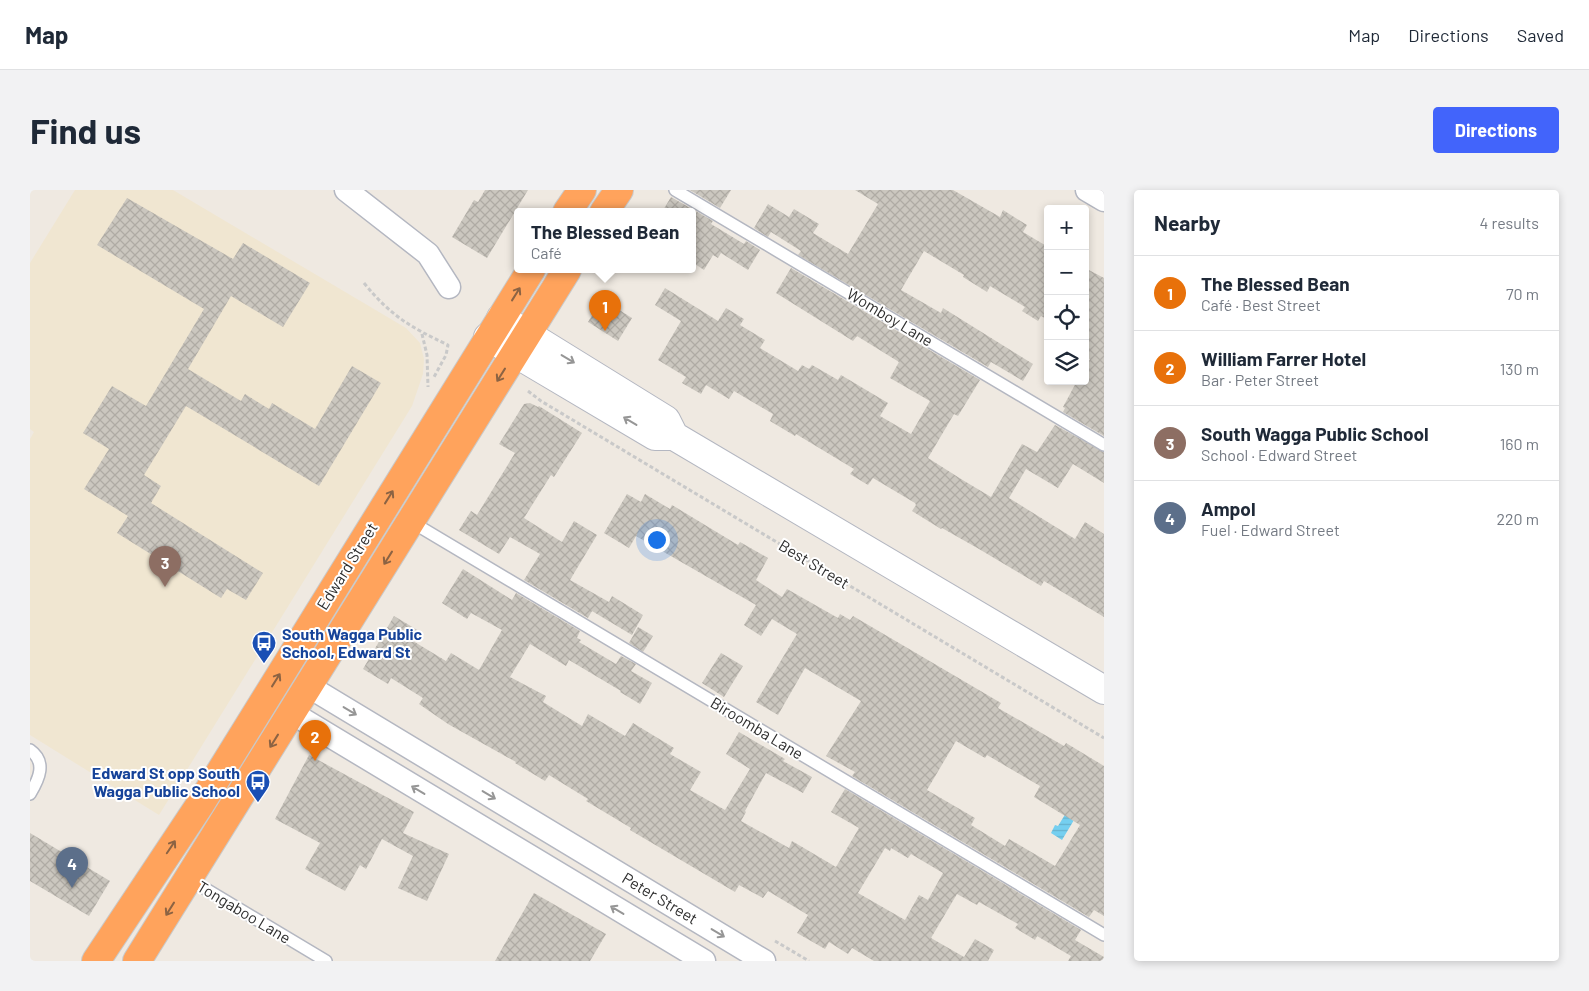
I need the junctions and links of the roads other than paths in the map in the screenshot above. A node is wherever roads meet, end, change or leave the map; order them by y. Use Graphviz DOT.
graph roads {
  1 [pos="346,190"];
  2 [pos="582,190"];
  3 [pos="619,190"];
  4 [pos="675,190"];
  5 [pos="1087,190"];
  6 [pos="1104,200"];
  7 [pos="570,208"];
  8 [pos="607,208"];
  9 [pos="529,273"];
  10 [pos="565,273"];
  11 [pos="449,287"];
  12 [pos="494,328"];
  13 [pos="520,343"];
  14 [pos="1104,444"];
  15 [pos="410,521"];
  16 [pos="308,686"];
  17 [pos="1104,690"];
  18 [pos="292,713"];
  19 [pos="30,750"];
  20 [pos="456,774"];
  21 [pos="30,794"];
  22 [pos="439,802"];
  23 [pos="556,835"];
  24 [pos="539,863"];
  25 [pos="189,879"];
  26 [pos="667,902"];
  27 [pos="649,929"];
  28 [pos="1104,935"];
  29 [pos="96,961"];
  30 [pos="137,961"];
  31 [pos="326,961"];
  32 [pos="704,961"];
  33 [pos="764,961"];
  1 -- 11 [label="street"];
  2 -- 7 [label="highway"];
  3 -- 8 [label="highway"];
  4 -- 14 [label="lane, Womboy Lane"];
  5 -- 6 [label="street"];
  12 -- 9 [label="highway, Edward Street, one-way"];
  10 -- 13 [label="highway, Edward Street"];
  12 -- 13 [label="street"];
  29 -- 12 [label="highway, Edward Street, one-way"];
  13 -- 15 [label="highway, Edward Street, one-way"];
  13 -- 17 [label="street"];
  15 -- 16 [label="highway, Edward Street, one-way"];
  15 -- 28 [label="lane, Biroomba Lane"];
  16 -- 18 [label="highway, Edward Street"];
  16 -- 20 [label="street, Peter Street, one-way"];
  22 -- 18 [label="street, Peter Street, one-way"];
  18 -- 25 [label="highway, Edward Street, one-way"];
  19 -- 21 [label="lane"];
  20 -- 22 [label="street"];
  20 -- 23 [label="street, Peter Street, one-way"];
  22 -- 24 [label="street, Peter Street"];
  23 -- 24 [label="street"];
  23 -- 26 [label="street, Peter Street"];
  27 -- 24 [label="street, Peter Street, one-way"];
  25 -- 30 [label="highway, Edward Street, one-way"];
  25 -- 31 [label="lane, Tongaboo Lane"];
  26 -- 27 [label="street"];
  26 -- 33 [label="street, Peter Street, one-way"];
  27 -- 32 [label="street, Peter Street"];
}
